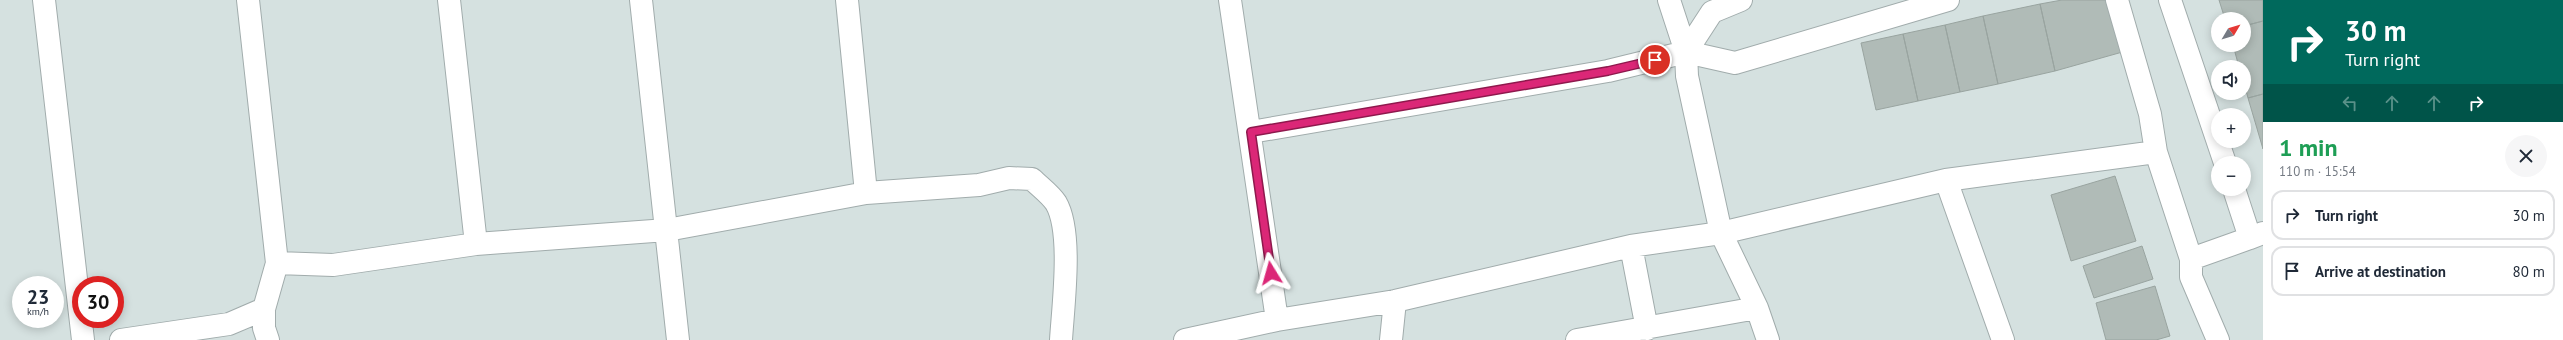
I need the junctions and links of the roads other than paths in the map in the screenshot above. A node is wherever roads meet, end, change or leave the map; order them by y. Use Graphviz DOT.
graph roads {
  1 [pos="44,0"];
  2 [pos="248,0"];
  3 [pos="449,0"];
  4 [pos="641,0"];
  5 [pos="847,0"];
  6 [pos="1230,0"];
  7 [pos="1669,0"];
  8 [pos="1741,0"];
  9 [pos="1948,0"];
  10 [pos="2117,0"];
  11 [pos="2170,0"];
  12 [pos="1686,52"];
  13 [pos="1251,132"];
  14 [pos="2156,152"];
  15 [pos="2223,156"];
  16 [pos="1946,180"];
  17 [pos="866,194"];
  18 [pos="2237,196"];
  19 [pos="667,230"];
  20 [pos="1721,233"];
  21 [pos="2257,236"];
  22 [pos="476,244"];
  23 [pos="1631,246"];
  24 [pos="2191,259"];
  25 [pos="277,263"];
  26 [pos="1394,301"];
  27 [pos="1756,308"];
  28 [pos="264,309"];
  29 [pos="1277,320"];
  30 [pos="1647,329"];
  31 [pos="83,340"];
  32 [pos="121,340"];
  33 [pos="268,340"];
  34 [pos="678,340"];
  35 [pos="1061,340"];
  36 [pos="1185,340"];
  37 [pos="1391,340"];
  38 [pos="1577,340"];
  39 [pos="1768,340"];
  40 [pos="2003,340"];
  41 [pos="2218,340"];
  1 -- 31 [label="street"];
  2 -- 25 [label="street"];
  3 -- 22 [label="street"];
  4 -- 19 [label="street"];
  5 -- 17 [label="street"];
  6 -- 13 [label="street"];
  7 -- 12 [label="street"];
  8 -- 12 [label="street"];
  9 -- 12 [label="street"];
  10 -- 14 [label="street"];
  11 -- 15 [label="street"];
  12 -- 13 [label="street"];
  12 -- 20 [label="street"];
  13 -- 29 [label="street"];
  14 -- 16 [label="street"];
  14 -- 24 [label="street"];
  16 -- 20 [label="street"];
  16 -- 40 [label="street"];
  17 -- 19 [label="street"];
  17 -- 35 [label="street"];
  18 -- 21 [label="street"];
  19 -- 22 [label="street"];
  19 -- 34 [label="street"];
  20 -- 23 [label="street"];
  20 -- 27 [label="street"];
  21 -- 24 [label="street"];
  22 -- 25 [label="street"];
  23 -- 26 [label="street"];
  23 -- 30 [label="street"];
  24 -- 41 [label="street"];
  25 -- 28 [label="street"];
  26 -- 29 [label="street"];
  26 -- 37 [label="street"];
  27 -- 30 [label="street"];
  27 -- 39 [label="street"];
  28 -- 32 [label="street"];
  28 -- 33 [label="street"];
  29 -- 36 [label="street"];
  30 -- 38 [label="street"];
}
